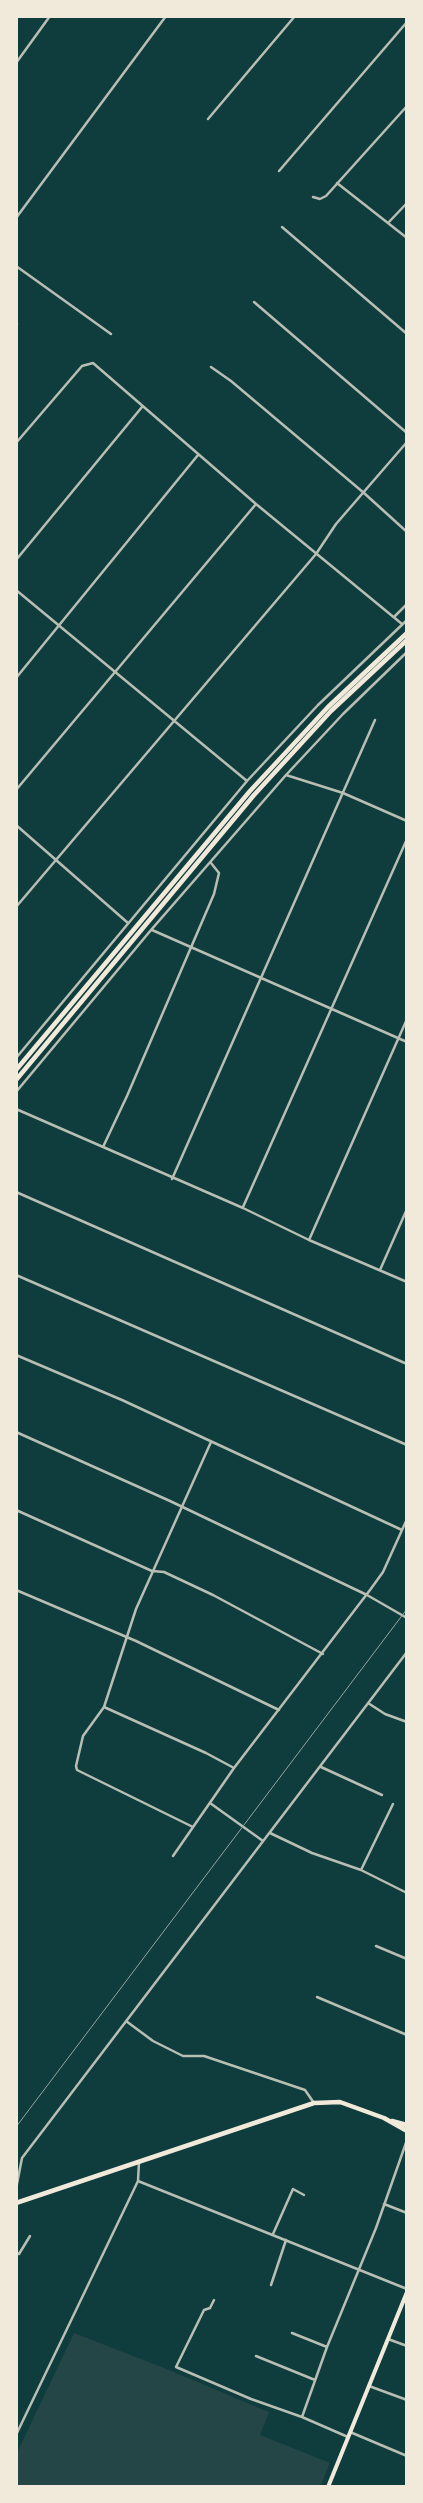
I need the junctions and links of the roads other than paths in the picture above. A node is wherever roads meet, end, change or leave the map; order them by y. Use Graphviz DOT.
graph roads {
  1 [pos="50,16"];
  2 [pos="166,16"];
  3 [pos="295,16"];
  4 [pos="407,22"];
  5 [pos="16,63"];
  6 [pos="407,106"];
  7 [pos="208,119"];
  8 [pos="279,171"];
  9 [pos="337,182"];
  10 [pos="313,197"];
  11 [pos="407,203"];
  12 [pos="16,218"];
  13 [pos="388,223"];
  14 [pos="282,228"];
  15 [pos="407,238"];
  16 [pos="16,266"];
  17 [pos="254,302"];
  18 [pos="111,334"];
  19 [pos="407,334"];
  20 [pos="211,367"];
  21 [pos="142,407"];
  22 [pos="407,433"];
  23 [pos="16,442"];
  24 [pos="407,442"];
  25 [pos="198,455"];
  26 [pos="364,493"];
  27 [pos="256,504"];
  28 [pos="407,532"];
  29 [pos="316,554"];
  30 [pos="16,560"];
  31 [pos="16,590"];
  32 [pos="407,604"];
  33 [pos="394,617"];
  34 [pos="407,620"];
  35 [pos="402,624"];
  36 [pos="60,626"];
  37 [pos="407,633"];
  38 [pos="407,640"];
  39 [pos="407,652"];
  40 [pos="116,673"];
  41 [pos="16,678"];
  42 [pos="376,720"];
  43 [pos="174,721"];
  44 [pos="286,775"];
  45 [pos="247,782"];
  46 [pos="16,790"];
  47 [pos="344,793"];
  48 [pos="407,821"];
  49 [pos="16,825"];
  50 [pos="407,839"];
  51 [pos="56,860"];
  52 [pos="210,862"];
  53 [pos="16,907"];
  54 [pos="128,923"];
  55 [pos="151,930"];
  56 [pos="190,946"];
  57 [pos="262,977"];
  58 [pos="331,1008"];
  59 [pos="407,1019"];
  60 [pos="398,1038"];
  61 [pos="407,1042"];
  62 [pos="16,1058"];
  63 [pos="16,1070"];
  64 [pos="16,1080"];
  65 [pos="16,1092"];
  66 [pos="16,1109"];
  67 [pos="103,1147"];
  68 [pos="172,1179"];
  69 [pos="16,1192"];
  70 [pos="243,1208"];
  71 [pos="407,1209"];
  72 [pos="309,1240"];
  73 [pos="380,1270"];
  74 [pos="16,1275"];
  75 [pos="407,1282"];
  76 [pos="16,1355"];
  77 [pos="407,1364"];
  78 [pos="16,1432"];
  79 [pos="211,1442"];
  80 [pos="407,1445"];
  81 [pos="182,1507"];
  82 [pos="16,1510"];
  83 [pos="407,1519"];
  84 [pos="402,1530"];
  85 [pos="152,1571"];
  86 [pos="16,1590"];
  87 [pos="367,1595"];
  88 [pos="407,1618"];
  89 [pos="126,1638"];
  90 [pos="407,1652"];
  91 [pos="323,1654"];
  92 [pos="368,1703"];
  93 [pos="104,1707"];
  94 [pos="279,1710"];
  95 [pos="407,1722"];
  96 [pos="321,1766"];
  97 [pos="234,1768"];
  98 [pos="382,1795"];
  99 [pos="210,1803"];
  100 [pos="393,1804"];
  101 [pos="194,1827"];
  102 [pos="270,1833"];
  103 [pos="263,1841"];
  104 [pos="173,1856"];
  105 [pos="361,1870"];
  106 [pos="407,1892"];
  107 [pos="376,1946"];
  108 [pos="407,1959"];
  109 [pos="317,1997"];
  110 [pos="126,2021"];
  111 [pos="407,2035"];
  112 [pos="314,2103"];
  113 [pos="384,2118"];
  114 [pos="407,2124"];
  115 [pos="407,2131"];
  116 [pos="407,2140"];
  117 [pos="139,2162"];
  118 [pos="138,2181"];
  119 [pos="16,2189"];
  120 [pos="304,2195"];
  121 [pos="16,2203"];
  122 [pos="384,2204"];
  123 [pos="407,2213"];
  124 [pos="273,2234"];
  125 [pos="30,2236"];
  126 [pos="286,2240"];
  127 [pos="16,2252"];
  128 [pos="359,2269"];
  129 [pos="271,2285"];
  130 [pos="407,2290"];
  131 [pos="214,2300"];
  132 [pos="292,2333"];
  133 [pos="388,2339"];
  134 [pos="407,2346"];
  135 [pos="327,2347"];
  136 [pos="256,2356"];
  137 [pos="316,2380"];
  138 [pos="369,2386"];
  139 [pos="407,2400"];
  140 [pos="302,2417"];
  141 [pos="16,2435"];
  142 [pos="349,2435"];
  143 [pos="407,2456"];
  144 [pos="328,2487"];
  1 -- 5 [label="street"];
  2 -- 12 [label="street"];
  3 -- 7 [label="street"];
  4 -- 8 [label="street"];
  6 -- 9 [label="street"];
  9 -- 10 [label="street"];
  9 -- 13 [label="street"];
  11 -- 13 [label="street"];
  13 -- 15 [label="street"];
  14 -- 19 [label="street"];
  16 -- 18 [label="street"];
  17 -- 22 [label="street"];
  20 -- 26 [label="street"];
  21 -- 23 [label="street"];
  21 -- 25 [label="street"];
  21 -- 30 [label="street"];
  24 -- 26 [label="street"];
  25 -- 27 [label="street"];
  25 -- 36 [label="street"];
  26 -- 28 [label="street"];
  26 -- 29 [label="street"];
  27 -- 29 [label="street"];
  27 -- 40 [label="street"];
  29 -- 33 [label="street"];
  29 -- 43 [label="street"];
  31 -- 36 [label="street"];
  32 -- 33 [label="street"];
  33 -- 35 [label="street"];
  34 -- 35 [label="street"];
  35 -- 45 [label="street"];
  36 -- 40 [label="street"];
  36 -- 41 [label="street"];
  37 -- 63 [label="main road"];
  38 -- 64 [label="main road"];
  39 -- 44 [label="street"];
  40 -- 43 [label="street"];
  40 -- 46 [label="street"];
  42 -- 47 [label="street"];
  43 -- 45 [label="street"];
  43 -- 51 [label="street"];
  44 -- 47 [label="street"];
  44 -- 52 [label="street"];
  45 -- 54 [label="street"];
  47 -- 48 [label="street"];
  47 -- 57 [label="street"];
  49 -- 51 [label="street"];
  50 -- 58 [label="street"];
  51 -- 53 [label="street"];
  51 -- 54 [label="street"];
  52 -- 55 [label="street"];
  52 -- 56 [label="street"];
  54 -- 62 [label="street"];
  55 -- 56 [label="street"];
  55 -- 65 [label="street"];
  56 -- 57 [label="street"];
  56 -- 67 [label="street"];
  57 -- 58 [label="street"];
  57 -- 68 [label="street"];
  58 -- 60 [label="street"];
  58 -- 70 [label="street"];
  59 -- 60 [label="street"];
  60 -- 61 [label="street"];
  60 -- 72 [label="street"];
  66 -- 67 [label="street"];
  67 -- 68 [label="street"];
  68 -- 70 [label="street"];
  69 -- 77 [label="street"];
  70 -- 72 [label="street"];
  71 -- 73 [label="street"];
  72 -- 73 [label="street"];
  73 -- 75 [label="street"];
  74 -- 80 [label="street"];
  76 -- 79 [label="street"];
  78 -- 81 [label="street"];
  79 -- 81 [label="street"];
  79 -- 84 [label="street"];
  81 -- 85 [label="street"];
  81 -- 87 [label="street"];
  82 -- 85 [label="street"];
  83 -- 84 [label="street"];
  84 -- 87 [label="street"];
  85 -- 89 [label="street"];
  85 -- 91 [label="street"];
  86 -- 89 [label="street"];
  87 -- 88 [label="street"];
  87 -- 91 [label="street"];
  89 -- 93 [label="street"];
  89 -- 94 [label="street"];
  90 -- 92 [label="street"];
  91 -- 94 [label="street"];
  92 -- 95 [label="street"];
  92 -- 96 [label="street"];
  93 -- 97 [label="street"];
  93 -- 101 [label="street"];
  94 -- 97 [label="street"];
  96 -- 98 [label="street"];
  96 -- 102 [label="street"];
  97 -- 99 [label="street"];
  99 -- 101 [label="street"];
  99 -- 103 [label="street"];
  100 -- 105 [label="street"];
  101 -- 104 [label="street"];
  102 -- 103 [label="street"];
  102 -- 105 [label="street"];
  103 -- 110 [label="street"];
  105 -- 106 [label="street"];
  107 -- 108 [label="street"];
  109 -- 111 [label="street"];
  110 -- 112 [label="street"];
  110 -- 119 [label="street"];
  112 -- 113 [label="main road"];
  112 -- 117 [label="main road"];
  113 -- 114 [label="main road"];
  113 -- 115 [label="main road"];
  116 -- 122 [label="street"];
  117 -- 118 [label="street"];
  117 -- 121 [label="main road"];
  118 -- 124 [label="street"];
  118 -- 141 [label="street"];
  120 -- 124 [label="street"];
  122 -- 123 [label="street"];
  122 -- 128 [label="street"];
  124 -- 126 [label="street"];
  125 -- 127 [label="street"];
  126 -- 128 [label="street"];
  126 -- 129 [label="street"];
  128 -- 130 [label="street"];
  128 -- 135 [label="street"];
  130 -- 133 [label="main road"];
  131 -- 140 [label="street"];
  132 -- 135 [label="street"];
  133 -- 134 [label="street"];
  133 -- 138 [label="main road"];
  135 -- 137 [label="street"];
  136 -- 137 [label="street"];
  137 -- 140 [label="street"];
  138 -- 139 [label="street"];
  138 -- 142 [label="main road"];
  140 -- 142 [label="street"];
  142 -- 143 [label="street"];
  142 -- 144 [label="main road"];
}
